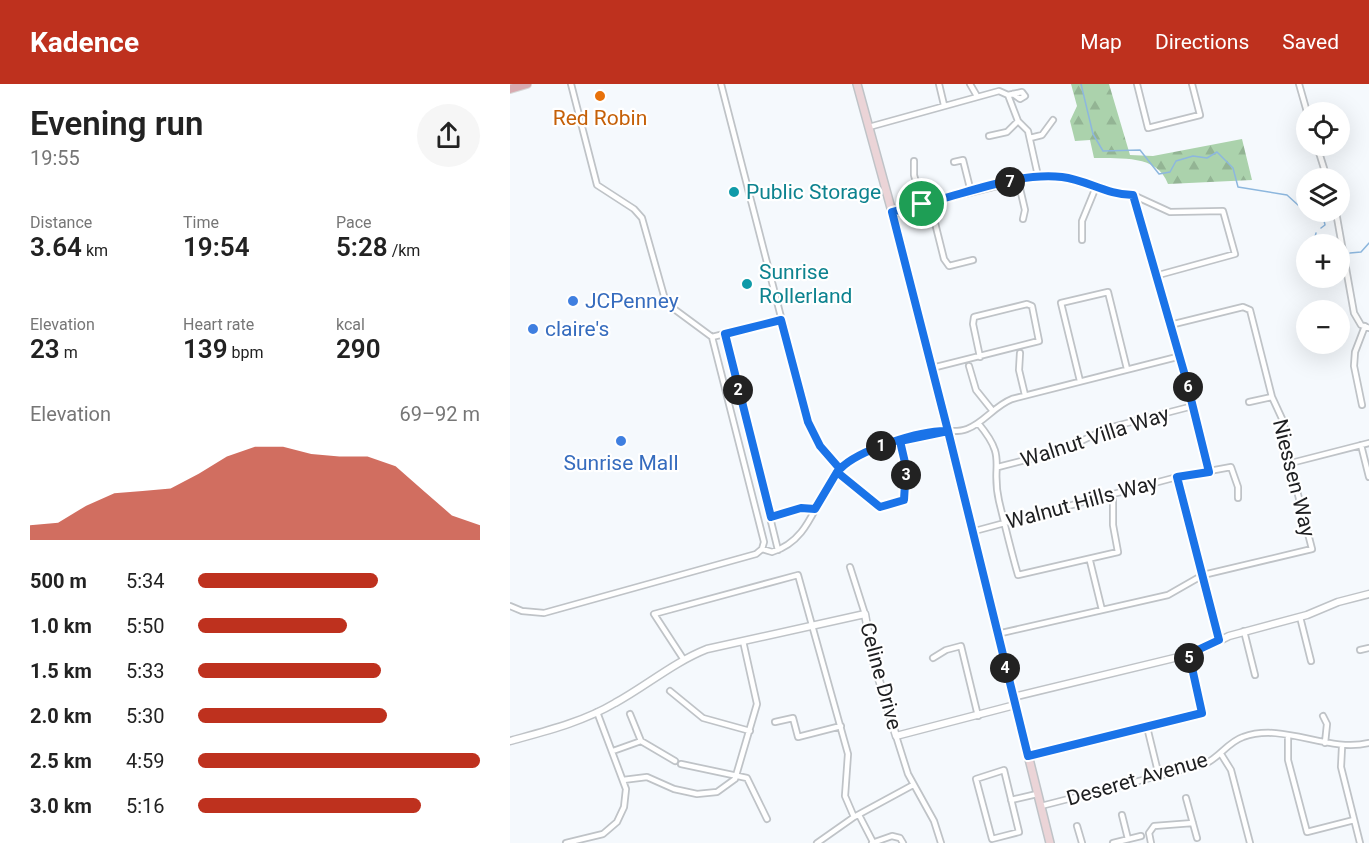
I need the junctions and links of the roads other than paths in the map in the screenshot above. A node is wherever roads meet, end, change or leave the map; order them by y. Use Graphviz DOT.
graph roads {
  1 [pos="527,84"];
  2 [pos="572,84"];
  3 [pos="721,84"];
  4 [pos="857,84"];
  5 [pos="939,84"];
  6 [pos="970,84"];
  7 [pos="1137,84"];
  8 [pos="1192,84"];
  9 [pos="1299,84"];
  10 [pos="510,89"];
  11 [pos="977,96"];
  12 [pos="1304,102"];
  13 [pos="944,105"];
  14 [pos="1053,120"];
  15 [pos="1018,122"];
  16 [pos="869,127"];
  17 [pos="989,136"];
  18 [pos="1030,138"];
  19 [pos="914,161"];
  20 [pos="954,162"];
  21 [pos="1038,176"];
  22 [pos="1018,180"];
  23 [pos="1096,187"];
  24 [pos="971,192"];
  25 [pos="1133,195"];
  26 [pos="930,202"];
  27 [pos="922,204"];
  28 [pos="892,212"];
  29 [pos="1023,219"];
  30 [pos="1338,222"];
  31 [pos="1082,240"];
  32 [pos="973,260"];
  33 [pos="1155,276"];
  34 [pos="781,320"];
  35 [pos="1170,325"];
  36 [pos="1367,327"];
  37 [pos="725,334"];
  38 [pos="712,338"];
  39 [pos="1020,353"];
  40 [pos="980,357"];
  41 [pos="1177,357"];
  42 [pos="969,366"];
  43 [pos="932,368"];
  44 [pos="1127,369"];
  45 [pos="1080,381"];
  46 [pos="1025,395"];
  47 [pos="1272,397"];
  48 [pos="1249,402"];
  49 [pos="1362,405"];
  50 [pos="1193,406"];
  51 [pos="992,410"];
  52 [pos="978,423"];
  53 [pos="948,431"];
  54 [pos="900,441"];
  55 [pos="1369,443"];
  56 [pos="1361,445"];
  57 [pos="1291,463"];
  58 [pos="998,467"];
  59 [pos="838,470"];
  60 [pos="1209,472"];
  61 [pos="1177,477"];
  62 [pos="1369,477"];
  63 [pos="1113,495"];
  64 [pos="1238,498"];
  65 [pos="815,509"];
  66 [pos="771,517"];
  67 [pos="1005,523"];
  68 [pos="971,532"];
  69 [pos="762,549"];
  70 [pos="778,550"];
  71 [pos="1090,561"];
  72 [pos="850,567"];
  73 [pos="1203,575"];
  74 [pos="1369,594"];
  75 [pos="510,606"];
  76 [pos="1102,610"];
  77 [pos="865,615"];
  78 [pos="1300,617"];
  79 [pos="813,627"];
  80 [pos="1244,631"];
  81 [pos="997,634"];
  82 [pos="1219,640"];
  83 [pos="743,641"];
  84 [pos="1369,648"];
  85 [pos="1360,650"];
  86 [pos="1189,654"];
  87 [pos="933,658"];
  88 [pos="684,660"];
  89 [pos="1311,661"];
  90 [pos="1255,675"];
  91 [pos="670,691"];
  92 [pos="1013,697"];
  93 [pos="1015,705"];
  94 [pos="597,712"];
  95 [pos="630,714"];
  96 [pos="978,716"];
  97 [pos="1323,716"];
  98 [pos="775,722"];
  99 [pos="841,726"];
  100 [pos="1147,727"];
  101 [pos="750,731"];
  102 [pos="896,736"];
  103 [pos="1288,736"];
  104 [pos="510,741"];
  105 [pos="640,741"];
  106 [pos="1325,743"];
  107 [pos="1369,743"];
  108 [pos="1342,747"];
  109 [pos="613,752"];
  110 [pos="1221,754"];
  111 [pos="1028,756"];
  112 [pos="675,761"];
  113 [pos="681,764"];
  114 [pos="738,774"];
  115 [pos="1159,776"];
  116 [pos="623,780"];
  117 [pos="913,785"];
  118 [pos="1038,794"];
  119 [pos="1186,798"];
  120 [pos="1011,800"];
  121 [pos="1041,806"];
  122 [pos="1122,814"];
  123 [pos="856,816"];
  124 [pos="767,819"];
  125 [pos="1354,820"];
  126 [pos="1193,823"];
  127 [pos="1077,826"];
  128 [pos="1141,836"];
  129 [pos="1197,838"];
  130 [pos="1128,839"];
  131 [pos="873,842"];
  132 [pos="566,843"];
  133 [pos="817,843"];
  134 [pos="903,843"];
  135 [pos="941,843"];
  136 [pos="1050,843"];
  137 [pos="1082,843"];
  138 [pos="1113,843"];
  139 [pos="1151,843"];
  140 [pos="1250,843"];
  141 [pos="1360,843"];
  1 -- 10 [label="main road"];
  2 -- 38 [label="street"];
  3 -- 34 [label="street"];
  4 -- 16 [label="main road"];
  5 -- 13 [label="street"];
  6 -- 11 [label="street"];
  7 -- 8 [label="street"];
  9 -- 12 [label="street"];
  11 -- 13 [label="street"];
  11 -- 15 [label="street"];
  13 -- 16 [label="street"];
  14 -- 18 [label="street"];
  15 -- 17 [label="street"];
  15 -- 18 [label="street"];
  16 -- 28 [label="main road"];
  18 -- 21 [label="street"];
  19 -- 27 [label="street"];
  20 -- 24 [label="street"];
  21 -- 22 [label="street"];
  21 -- 23 [label="street"];
  22 -- 24 [label="street"];
  22 -- 29 [label="street"];
  23 -- 25 [label="street"];
  23 -- 31 [label="street"];
  24 -- 26 [label="street"];
  25 -- 33 [label="street"];
  25 -- 33 [label="street"];
  26 -- 27 [label="street"];
  26 -- 32 [label="street"];
  27 -- 28 [label="street"];
  28 -- 43 [label="main road"];
  30 -- 36 [label="street"];
  33 -- 35 [label="street"];
  34 -- 37 [label="street"];
  34 -- 59 [label="street"];
  35 -- 41 [label="street"];
  35 -- 47 [label="street, Niessen Way"];
  36 -- 49 [label="street"];
  37 -- 38 [label="street"];
  37 -- 66 [label="street"];
  38 -- 69 [label="street"];
  39 -- 46 [label="street"];
  40 -- 40 [label="street"];
  40 -- 43 [label="street"];
  41 -- 44 [label="street"];
  41 -- 50 [label="street"];
  42 -- 51 [label="street"];
  43 -- 53 [label="main road"];
  44 -- 45 [label="street"];
  44 -- 45 [label="street"];
  45 -- 46 [label="street"];
  46 -- 51 [label="street"];
  47 -- 48 [label="street"];
  47 -- 57 [label="street, Niessen Way"];
  50 -- 58 [label="street, Walnut Villa Way"];
  50 -- 60 [label="street"];
  51 -- 52 [label="street"];
  52 -- 53 [label="street"];
  52 -- 58 [label="street"];
  53 -- 54 [label="street"];
  53 -- 68 [label="main road"];
  54 -- 59 [label="street"];
  54 -- 59 [label="street"];
  55 -- 56 [label="street"];
  56 -- 57 [label="street"];
  56 -- 62 [label="street"];
  57 -- 73 [label="street, Niessen Way"];
  58 -- 67 [label="street"];
  59 -- 65 [label="street"];
  60 -- 61 [label="street, Walnut Hills Way"];
  60 -- 64 [label="street, Walnut Hills Way"];
  61 -- 63 [label="street, Walnut Hills Way"];
  61 -- 73 [label="street"];
  63 -- 67 [label="street, Walnut Hills Way"];
  63 -- 71 [label="street"];
  65 -- 66 [label="street"];
  65 -- 70 [label="street"];
  66 -- 70 [label="street"];
  67 -- 68 [label="street, Walnut Hills Way"];
  67 -- 71 [label="street"];
  68 -- 81 [label="main road"];
  69 -- 70 [label="street"];
  69 -- 75 [label="street"];
  71 -- 76 [label="street"];
  72 -- 77 [label="street, Celine Drive"];
  73 -- 76 [label="street, Niessen Way"];
  73 -- 82 [label="street"];
  74 -- 78 [label="street"];
  76 -- 81 [label="street, Niessen Way"];
  77 -- 79 [label="street"];
  77 -- 102 [label="street, Celine Drive"];
  78 -- 80 [label="street"];
  78 -- 89 [label="street"];
  79 -- 83 [label="street"];
  79 -- 88 [label="street"];
  79 -- 99 [label="street"];
  80 -- 82 [label="street"];
  80 -- 90 [label="street"];
  81 -- 92 [label="main road"];
  82 -- 86 [label="street"];
  83 -- 88 [label="street"];
  83 -- 101 [label="street"];
  84 -- 85 [label="street"];
  86 -- 92 [label="street"];
  86 -- 100 [label="street"];
  87 -- 96 [label="street"];
  88 -- 94 [label="street"];
  91 -- 101 [label="street"];
  92 -- 93 [label="main road"];
  93 -- 96 [label="street"];
  93 -- 111 [label="main road"];
  94 -- 104 [label="street"];
  94 -- 109 [label="street"];
  95 -- 105 [label="street"];
  96 -- 102 [label="street"];
  97 -- 106 [label="street"];
  98 -- 99 [label="street"];
  99 -- 123 [label="street"];
  100 -- 111 [label="street"];
  100 -- 115 [label="street"];
  101 -- 114 [label="street"];
  102 -- 117 [label="street, Celine Drive"];
  103 -- 106 [label="street, Deseret Avenue"];
  103 -- 110 [label="street, Deseret Avenue"];
  103 -- 125 [label="street"];
  105 -- 109 [label="street"];
  105 -- 112 [label="street"];
  106 -- 108 [label="street, Deseret Avenue"];
  107 -- 108 [label="street, Deseret Avenue"];
  108 -- 125 [label="street"];
  109 -- 116 [label="street"];
  110 -- 115 [label="street, Deseret Avenue"];
  110 -- 140 [label="street"];
  111 -- 118 [label="main road"];
  113 -- 114 [label="street"];
  114 -- 116 [label="street"];
  114 -- 124 [label="street"];
  115 -- 121 [label="street, Deseret Avenue"];
  116 -- 132 [label="street"];
  117 -- 123 [label="street"];
  117 -- 135 [label="street, Celine Drive"];
  118 -- 120 [label="street"];
  118 -- 121 [label="main road"];
  119 -- 126 [label="street"];
  120 -- 120 [label="street"];
  121 -- 136 [label="main road"];
  122 -- 130 [label="street"];
  123 -- 131 [label="street"];
  123 -- 133 [label="street"];
  125 -- 141 [label="street"];
  126 -- 129 [label="street"];
  126 -- 139 [label="street"];
  127 -- 137 [label="street"];
  128 -- 130 [label="street"];
  130 -- 138 [label="street"];
  131 -- 134 [label="street"];
}
